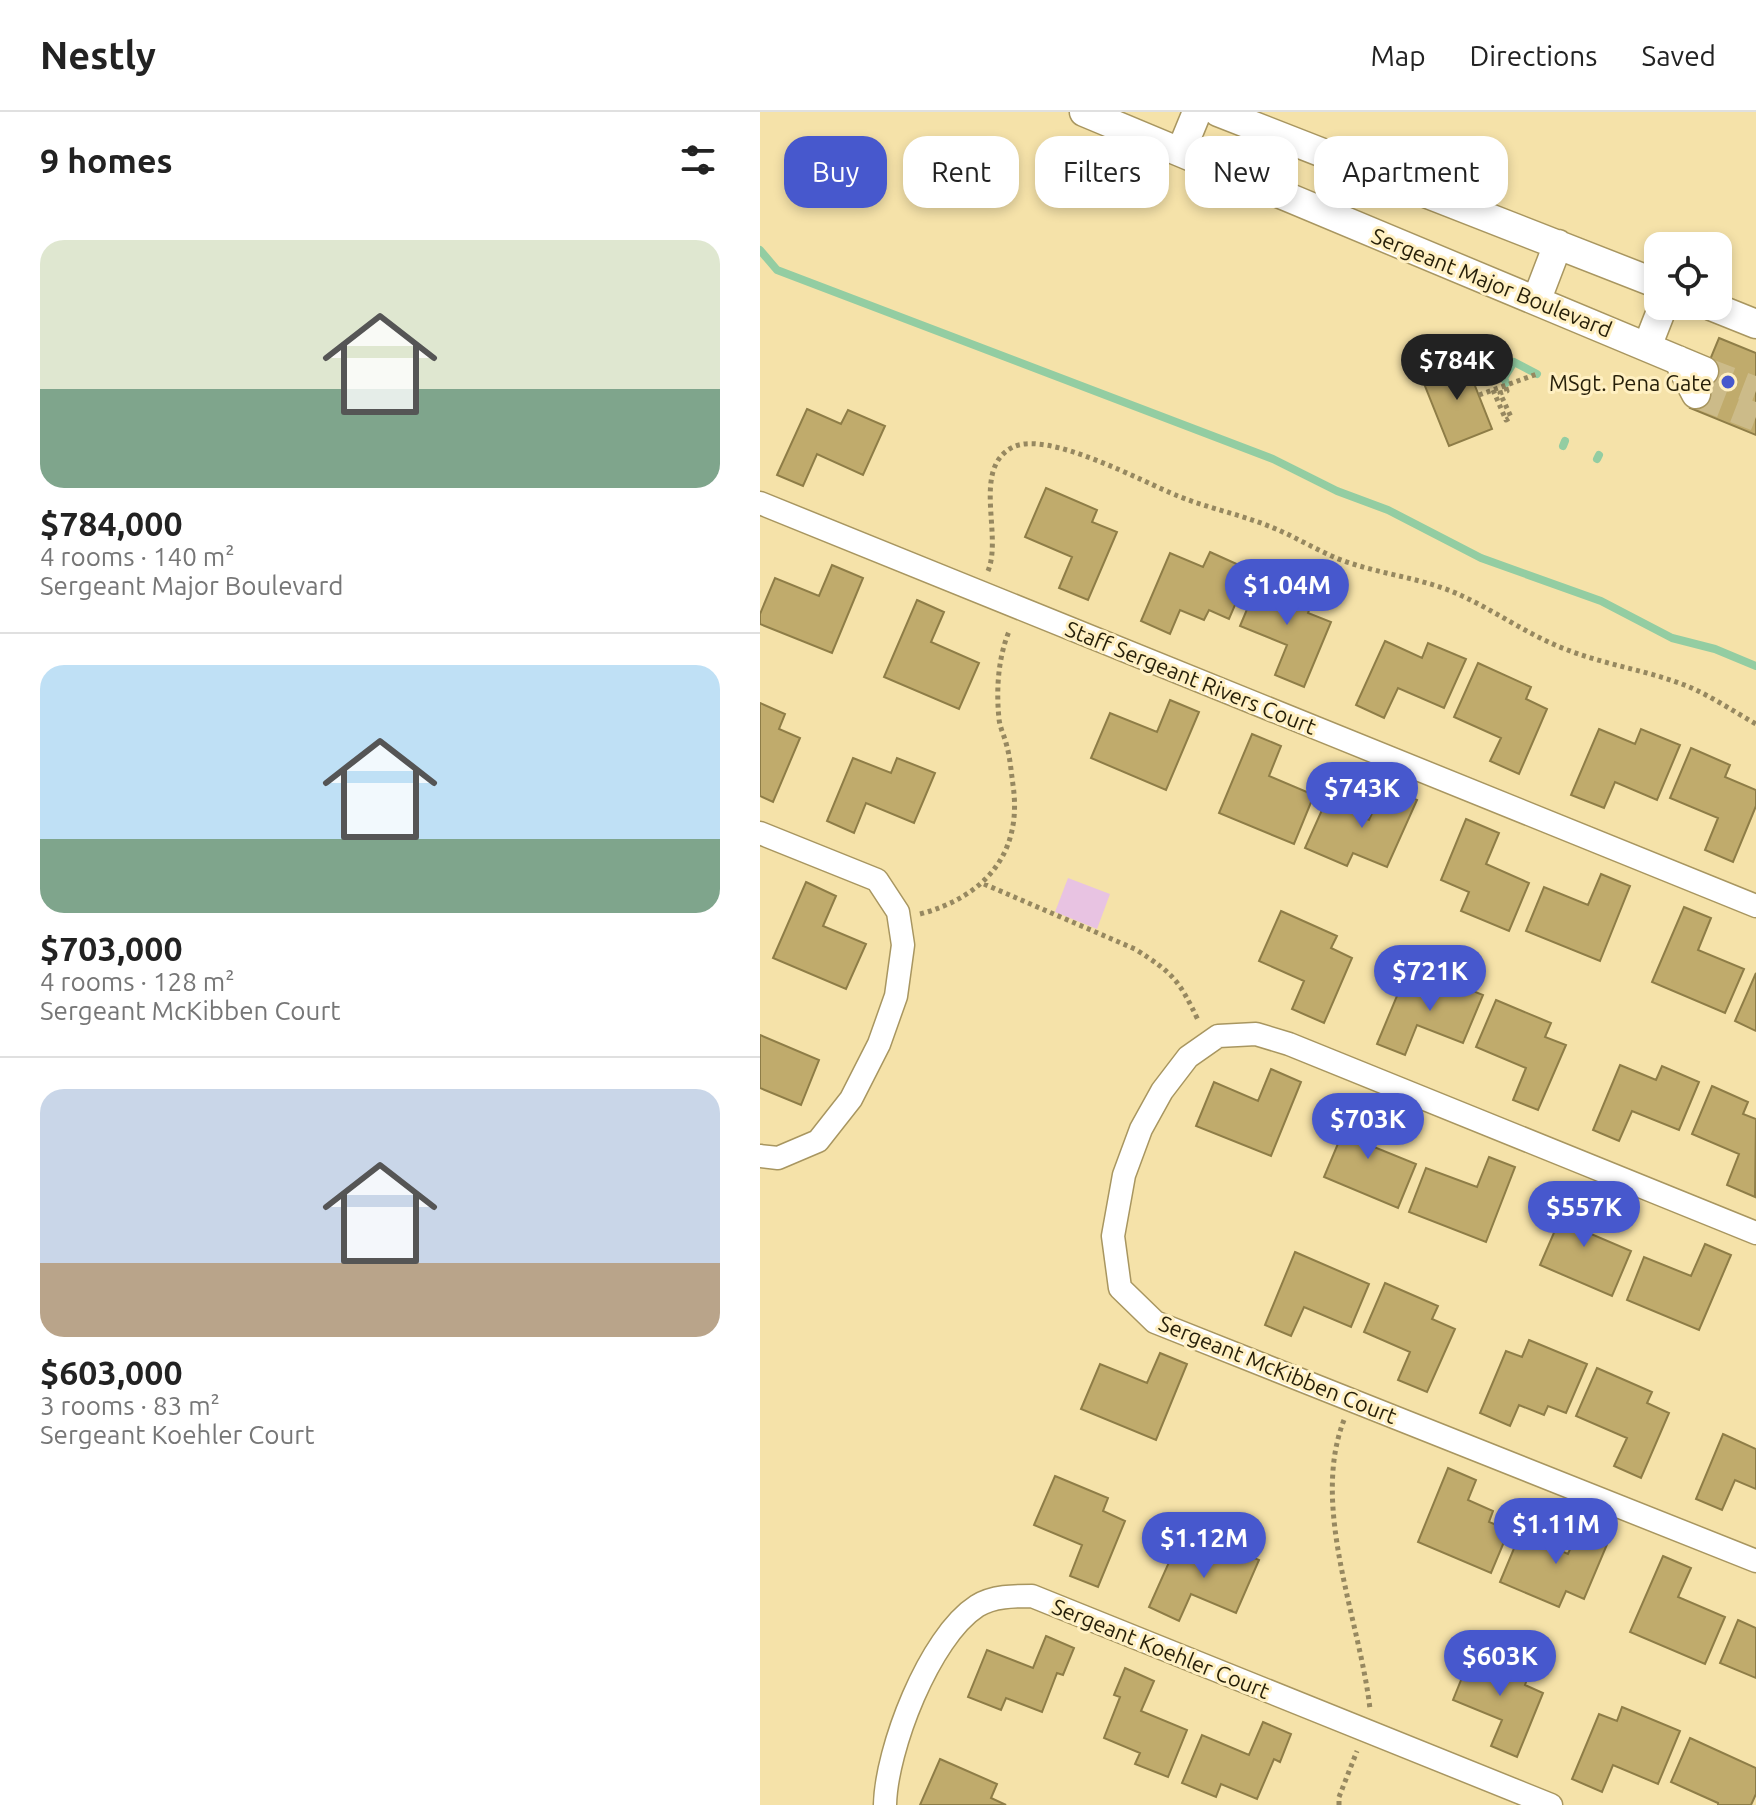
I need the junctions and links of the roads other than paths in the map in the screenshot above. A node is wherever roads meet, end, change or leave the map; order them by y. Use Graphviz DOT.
graph roads {
  1 [pos="1084,112"];
  2 [pos="1197,112"];
  3 [pos="1218,112"];
  4 [pos="1181,151"];
  5 [pos="1558,244"];
  6 [pos="1644,278"];
  7 [pos="1537,299"];
  8 [pos="1732,314"];
  9 [pos="1658,320"];
  10 [pos="1756,324"];
  11 [pos="1647,347"];
  12 [pos="1704,373"];
  13 [pos="760,503"];
  14 [pos="760,833"];
  15 [pos="1756,906"];
  16 [pos="760,1156"];
  17 [pos="1756,1233"];
  18 [pos="1756,1561"];
  19 [pos="885,1805"];
  20 [pos="1551,1805"];
  1 -- 4 [label="street, Sergeant Major Boulevard"];
  2 -- 4 [label="street"];
  3 -- 5 [label="street"];
  4 -- 7 [label="street, Sergeant Major Boulevard"];
  5 -- 6 [label="street"];
  5 -- 7 [label="street"];
  7 -- 11 [label="street, Sergeant Major Boulevard"];
  8 -- 10 [label="street"];
  9 -- 11 [label="street"];
  11 -- 12 [label="street, Sergeant Major Boulevard"];
  13 -- 15 [label="street, Staff Sergeant Rivers Court"];
  14 -- 16 [label="street"];
  17 -- 18 [label="street, Sergeant McKibben Court"];
  19 -- 20 [label="street, Sergeant Koehler Court"];
}
